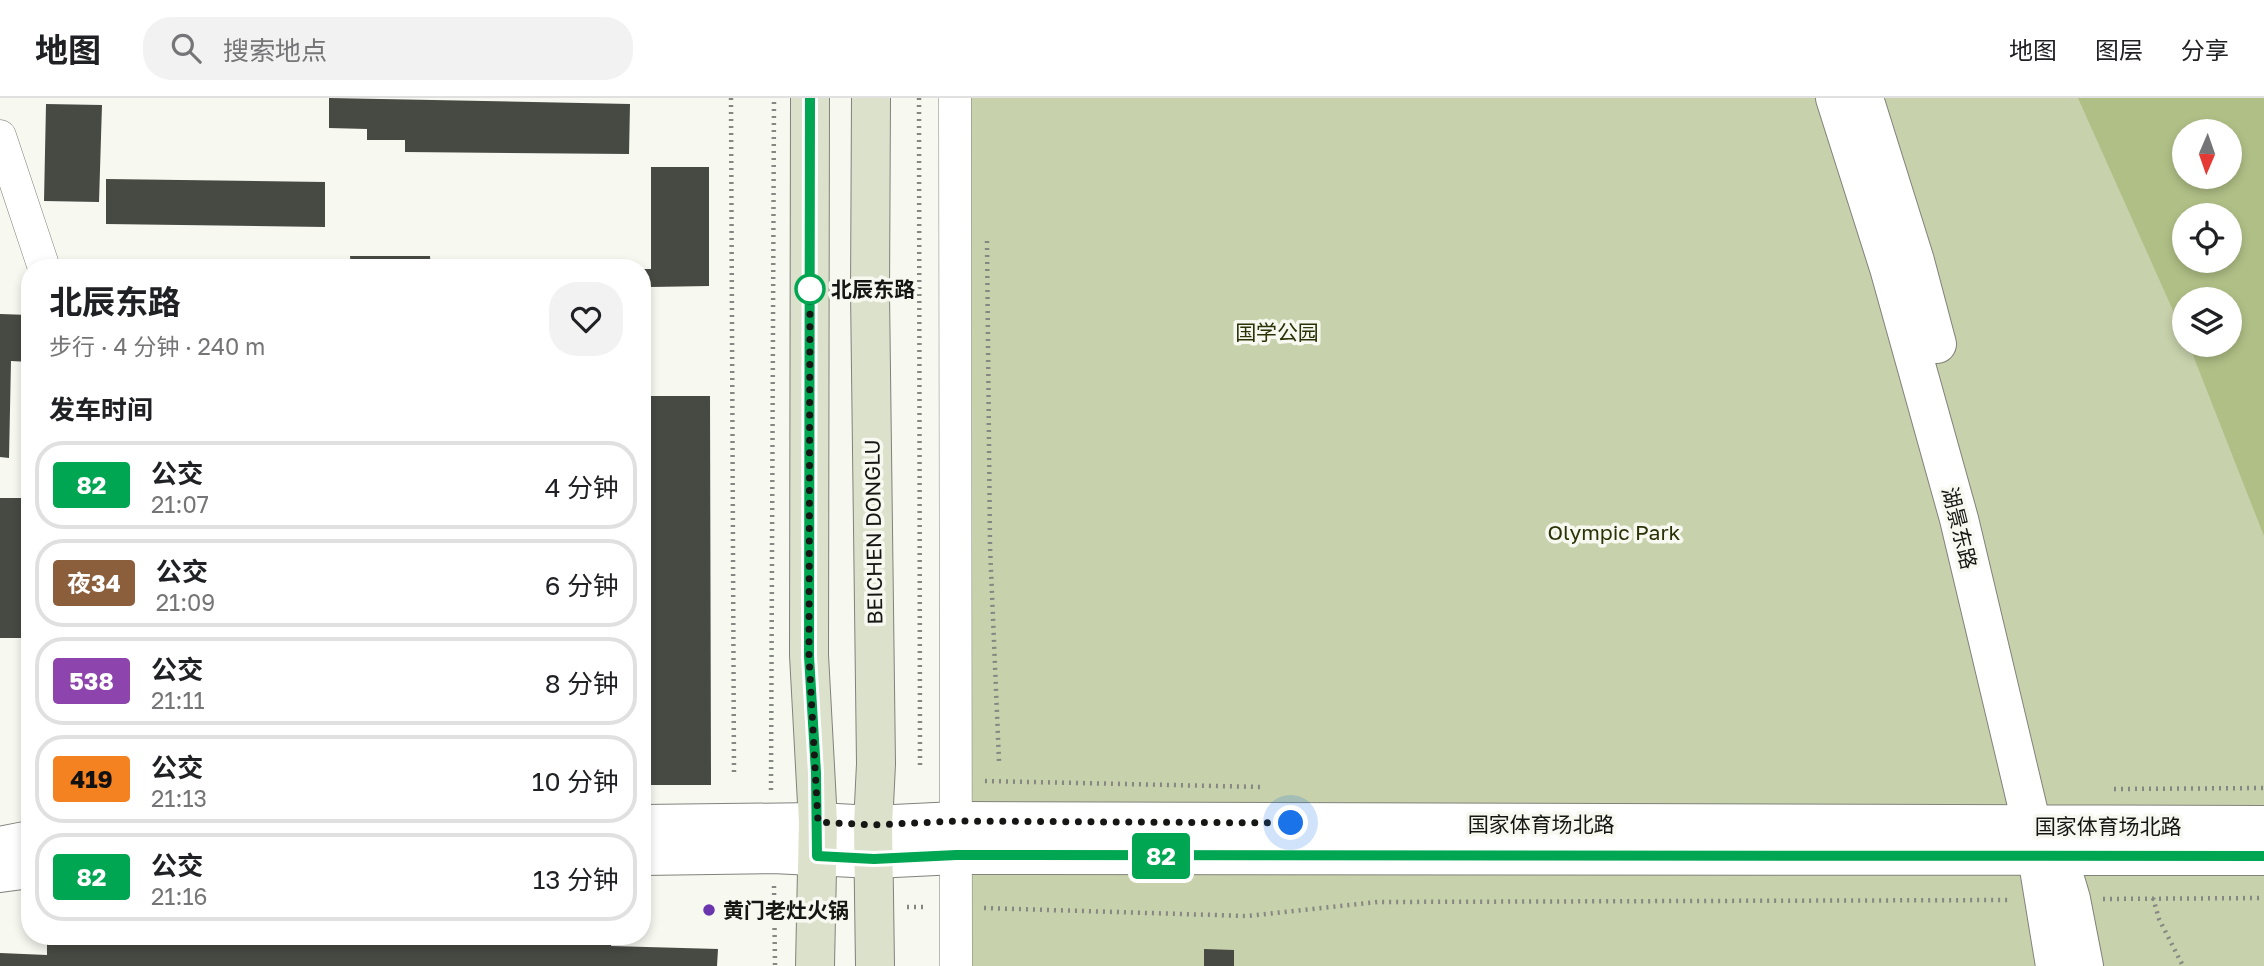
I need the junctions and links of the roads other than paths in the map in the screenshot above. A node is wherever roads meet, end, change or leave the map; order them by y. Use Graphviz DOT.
graph roads {
  1 [pos="810,98"];
  2 [pos="872,98"];
  3 [pos="955,98"];
  4 [pos="1835,98"];
  5 [pos="1864,98"];
  6 [pos="0,136"];
  7 [pos="41,259"];
  8 [pos="651,825"];
  9 [pos="2264,825"];
  10 [pos="773,838"];
  11 [pos="956,838"];
  12 [pos="818,839"];
  13 [pos="2044,841"];
  14 [pos="21,842"];
  15 [pos="873,842"];
  16 [pos="0,846"];
  17 [pos="651,855"];
  18 [pos="2264,856"];
  19 [pos="21,870"];
  20 [pos="0,873"];
  21 [pos="2057,899"];
  22 [pos="815,966"];
  23 [pos="875,966"];
  24 [pos="956,966"];
  25 [pos="2055,966"];
  26 [pos="2084,966"];
  1 -- 12 [label="main road"];
  2 -- 15 [label="main road, BEICHEN DONGLU"];
  3 -- 11 [label="street"];
  4 -- 13 [label="street, 湖景东路"];
  5 -- 13 [label="street, 湖景东路"];
  6 -- 7 [label="street"];
  8 -- 10 [label="street"];
  9 -- 13 [label="street, 国家体育场北路"];
  10 -- 12 [label="street, 国家体育场北路"];
  10 -- 17 [label="street"];
  11 -- 13 [label="street, 国家体育场北路"];
  11 -- 15 [label="street, 国家体育场北路"];
  11 -- 24 [label="street"];
  12 -- 15 [label="street, 国家体育场北路"];
  12 -- 22 [label="main road"];
  13 -- 18 [label="street, 国家体育场北路"];
  13 -- 21 [label="street, 湖景东路"];
  14 -- 16 [label="street"];
  15 -- 23 [label="main road, BEICHEN DONGLU"];
  19 -- 20 [label="street"];
  21 -- 25 [label="street, 湖景东路"];
  21 -- 26 [label="street, 湖景东路"];
}
